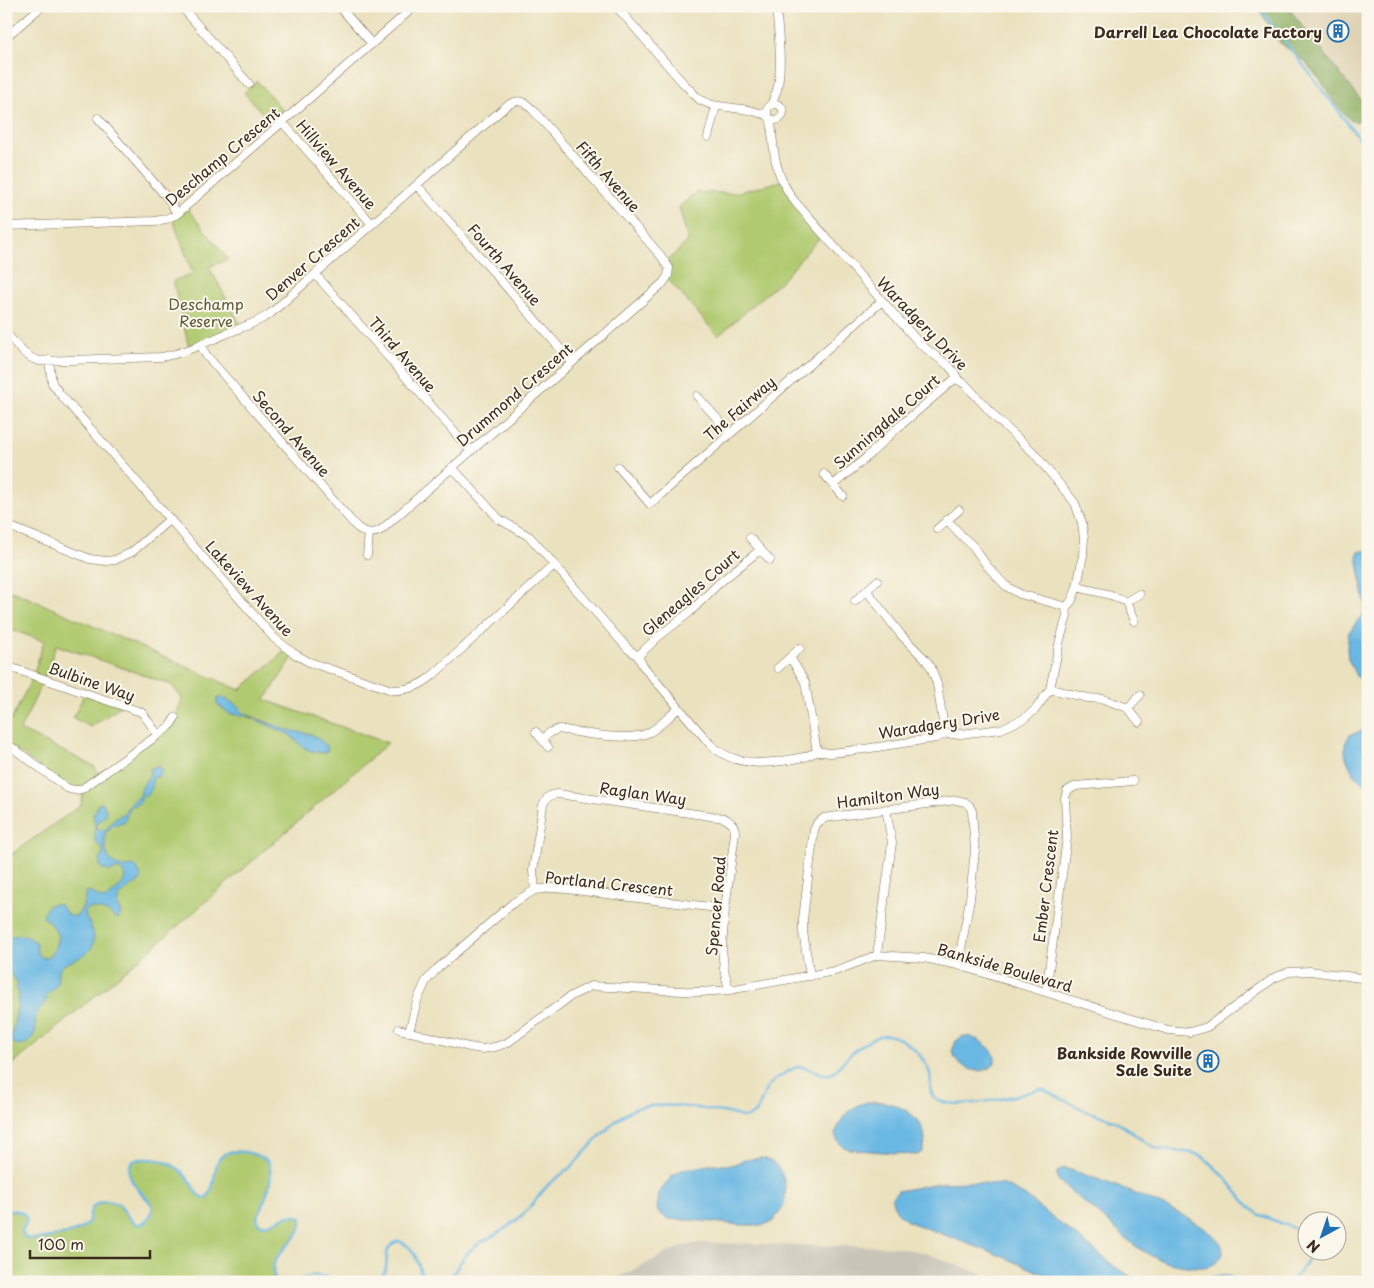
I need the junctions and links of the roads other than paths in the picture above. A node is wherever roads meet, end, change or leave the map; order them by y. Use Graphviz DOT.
graph roads {
  1 [pos="42,6"];
  2 [pos="181,6"];
  3 [pos="340,6"];
  4 [pos="415,6"];
  5 [pos="616,6"];
  6 [pos="776,6"];
  7 [pos="6,37"];
  8 [pos="372,44"];
  9 [pos="249,84"];
  10 [pos="777,89"];
  11 [pos="527,104"];
  12 [pos="716,106"];
  13 [pos="780,106"];
  14 [pos="771,113"];
  15 [pos="98,118"];
  16 [pos="283,123"];
  17 [pos="708,137"];
  18 [pos="417,184"];
  19 [pos="177,214"];
  20 [pos="372,224"];
  21 [pos="6,226"];
  22 [pos="669,268"];
  23 [pos="315,274"];
  24 [pos="882,302"];
  25 [pos="6,333"];
  26 [pos="200,344"];
  27 [pos="49,360"];
  28 [pos="572,362"];
  29 [pos="956,378"];
  30 [pos="697,396"];
  31 [pos="730,433"];
  32 [pos="471,451"];
  33 [pos="452,467"];
  34 [pos="618,467"];
  35 [pos="824,474"];
  36 [pos="833,485"];
  37 [pos="843,496"];
  38 [pos="959,510"];
  39 [pos="170,519"];
  40 [pos="947,520"];
  41 [pos="6,525"];
  42 [pos="937,529"];
  43 [pos="369,533"];
  44 [pos="750,538"];
  45 [pos="760,550"];
  46 [pos="367,555"];
  47 [pos="770,560"];
  48 [pos="554,565"];
  49 [pos="877,581"];
  50 [pos="1077,587"];
  51 [pos="867,590"];
  52 [pos="1139,594"];
  53 [pos="855,601"];
  54 [pos="1126,602"];
  55 [pos="1067,607"];
  56 [pos="1134,621"];
  57 [pos="800,648"];
  58 [pos="638,656"];
  59 [pos="790,657"];
  60 [pos="6,666"];
  61 [pos="778,668"];
  62 [pos="1050,689"];
  63 [pos="1140,695"];
  64 [pos="679,708"];
  65 [pos="1128,708"];
  66 [pos="175,718"];
  67 [pos="1139,722"];
  68 [pos="536,732"];
  69 [pos="945,734"];
  70 [pos="158,735"];
  71 [pos="542,740"];
  72 [pos="6,743"];
  73 [pos="548,747"];
  74 [pos="817,752"];
  75 [pos="1134,781"];
  76 [pos="886,809"];
  77 [pos="732,824"];
  78 [pos="535,890"];
  79 [pos="726,909"];
  80 [pos="877,955"];
  81 [pos="958,965"];
  82 [pos="810,976"];
  83 [pos="1368,979"];
  84 [pos="729,990"];
  85 [pos="1046,992"];
  86 [pos="399,1029"];
  87 [pos="409,1032"];
  1 -- 7 [label="street"];
  2 -- 9 [label="street"];
  3 -- 8 [label="street"];
  4 -- 8 [label="street, Deschamp Crescent"];
  5 -- 12 [label="street"];
  6 -- 10 [label="street, Waradgery Drive"];
  8 -- 16 [label="street, Deschamp Crescent"];
  10 -- 13 [label="street, Waradgery Drive"];
  10 -- 14 [label="street, Waradgery Drive"];
  11 -- 18 [label="street, Denver Crescent"];
  11 -- 22 [label="street, Fifth Avenue"];
  12 -- 14 [label="street"];
  12 -- 17 [label="street"];
  13 -- 14 [label="street"];
  13 -- 14 [label="street, Waradgery Drive"];
  14 -- 24 [label="street, Waradgery Drive"];
  15 -- 19 [label="street"];
  16 -- 19 [label="street, Deschamp Crescent"];
  16 -- 20 [label="street, Hillview Avenue"];
  18 -- 20 [label="street, Denver Crescent"];
  18 -- 28 [label="street, Fourth Avenue"];
  19 -- 21 [label="street, Deschamp Crescent"];
  20 -- 23 [label="street, Denver Crescent"];
  22 -- 28 [label="street, Drummond Crescent"];
  23 -- 26 [label="street, Denver Crescent"];
  23 -- 32 [label="street, Third Avenue"];
  24 -- 29 [label="street, Waradgery Drive"];
  24 -- 31 [label="street, The Fairway"];
  25 -- 27 [label="street"];
  26 -- 27 [label="street, Denver Crescent"];
  26 -- 43 [label="street, Second Avenue"];
  27 -- 39 [label="street, Lakeview Avenue"];
  28 -- 32 [label="street, Drummond Crescent"];
  29 -- 36 [label="street, Sunningdale Court"];
  29 -- 50 [label="street, Waradgery Drive"];
  30 -- 31 [label="street"];
  31 -- 34 [label="street, The Fairway"];
  32 -- 33 [label="street, Drummond Crescent"];
  33 -- 43 [label="street, Drummond Crescent"];
  33 -- 48 [label="street, Waradgery Drive"];
  35 -- 36 [label="street, Sunningdale Court"];
  36 -- 37 [label="street, Sunningdale Court"];
  38 -- 40 [label="street"];
  39 -- 41 [label="street"];
  39 -- 48 [label="street, Lakeview Avenue"];
  40 -- 42 [label="street"];
  40 -- 55 [label="street"];
  43 -- 46 [label="street"];
  44 -- 45 [label="street, Gleneagles Court"];
  45 -- 47 [label="street, Gleneagles Court"];
  45 -- 58 [label="street, Gleneagles Court"];
  48 -- 58 [label="street, Waradgery Drive"];
  49 -- 51 [label="street"];
  50 -- 54 [label="street"];
  50 -- 55 [label="street, Waradgery Drive"];
  51 -- 53 [label="street"];
  51 -- 69 [label="street"];
  52 -- 54 [label="street"];
  54 -- 56 [label="street"];
  55 -- 62 [label="street, Waradgery Drive"];
  57 -- 59 [label="street"];
  58 -- 64 [label="street, Waradgery Drive"];
  59 -- 61 [label="street"];
  59 -- 74 [label="street"];
  60 -- 70 [label="street, Bulbine Way"];
  62 -- 65 [label="street"];
  62 -- 69 [label="street, Waradgery Drive"];
  63 -- 65 [label="street"];
  64 -- 71 [label="street"];
  64 -- 74 [label="street, Waradgery Drive"];
  65 -- 67 [label="street"];
  66 -- 70 [label="street"];
  68 -- 71 [label="street"];
  69 -- 74 [label="street, Waradgery Drive"];
  70 -- 72 [label="street"];
  71 -- 73 [label="street"];
  75 -- 85 [label="street, Ember Crescent"];
  76 -- 80 [label="street"];
  76 -- 81 [label="street, Hamilton Way"];
  76 -- 82 [label="street, Hamilton Way"];
  77 -- 78 [label="street, Raglan Way"];
  77 -- 79 [label="street, Spencer Road"];
  78 -- 79 [label="street, Portland Crescent"];
  78 -- 87 [label="street, Portland Crescent"];
  79 -- 84 [label="street, Spencer Road"];
  80 -- 81 [label="street, Bankside Boulevard"];
  80 -- 82 [label="street, Bankside Boulevard"];
  81 -- 85 [label="street, Bankside Boulevard"];
  82 -- 84 [label="street, Bankside Boulevard"];
  83 -- 85 [label="street, Bankside Boulevard"];
  84 -- 87 [label="street, Bankside Boulevard"];
  86 -- 87 [label="street, Bankside Boulevard"];
}
